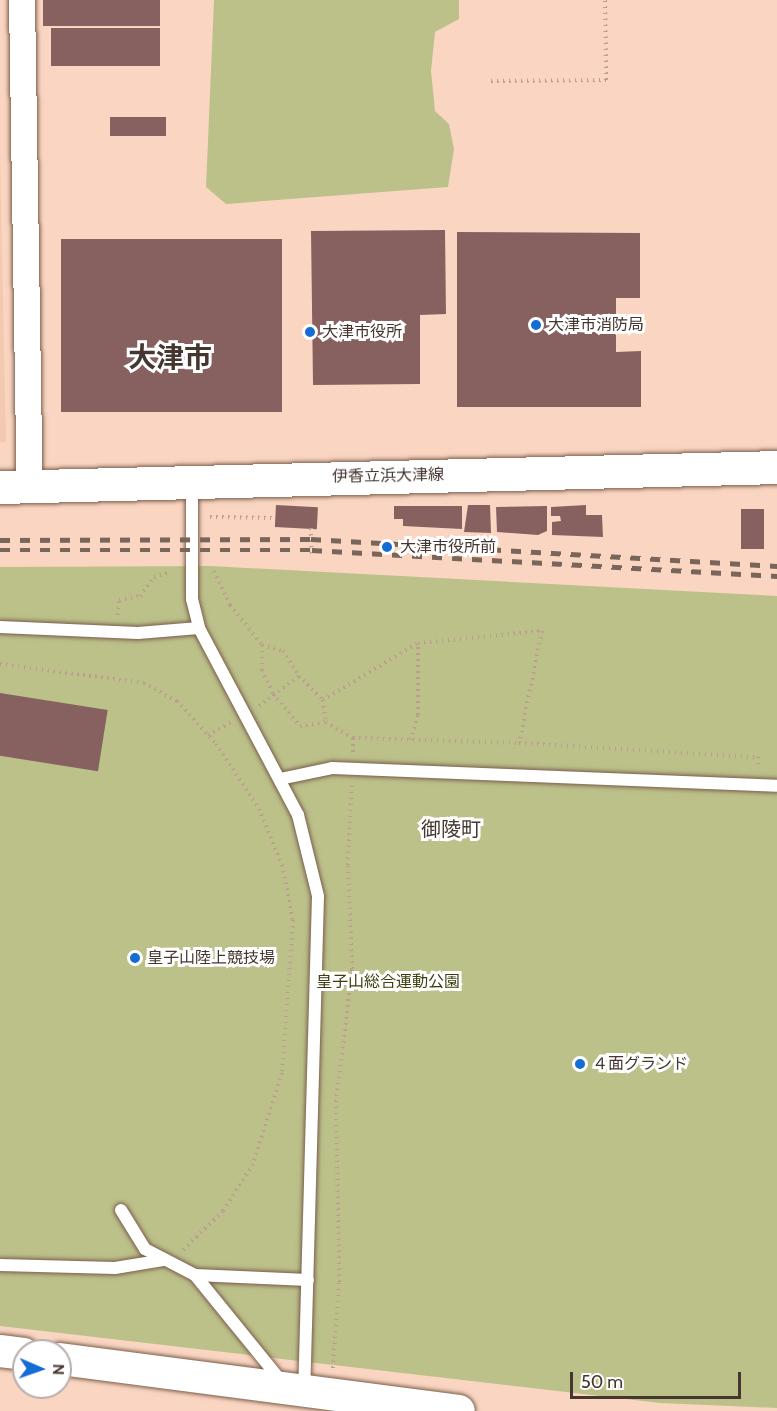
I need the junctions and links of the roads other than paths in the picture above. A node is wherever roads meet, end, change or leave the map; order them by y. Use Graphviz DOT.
graph roads {
  1 [pos="22,0"];
  2 [pos="777,467"];
  3 [pos="192,481"];
  4 [pos="15,487"];
  5 [pos="0,627"];
  6 [pos="200,628"];
  7 [pos="280,779"];
  8 [pos="777,786"];
  9 [pos="121,1210"];
  10 [pos="164,1260"];
  11 [pos="0,1265"];
  12 [pos="195,1275"];
  13 [pos="308,1280"];
  14 [pos="72,1361"];
  15 [pos="296,1392"];
  16 [pos="459,1411"];
  1 -- 4 [label="street"];
  2 -- 3 [label="main road, 伊香立浜大津線"];
  3 -- 4 [label="main road, 伊香立浜大津線"];
  3 -- 6 [label="lane"];
  5 -- 6 [label="lane"];
  6 -- 7 [label="lane"];
  7 -- 8 [label="lane"];
  7 -- 13 [label="lane"];
  9 -- 10 [label="lane"];
  10 -- 11 [label="lane"];
  10 -- 12 [label="lane"];
  12 -- 13 [label="lane"];
  12 -- 15 [label="lane"];
  13 -- 15 [label="lane"];
  14 -- 15 [label="street"];
  15 -- 16 [label="street"];
}
